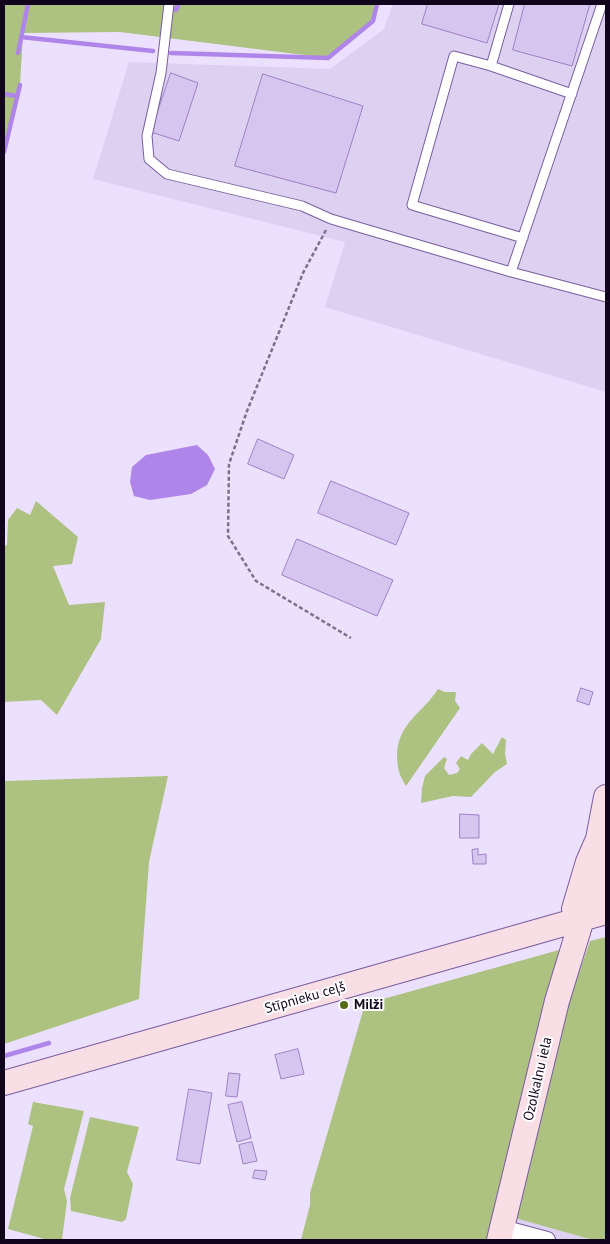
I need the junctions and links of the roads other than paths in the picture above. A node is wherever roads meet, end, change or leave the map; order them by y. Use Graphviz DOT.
graph roads {
  1 [pos="169,4"];
  2 [pos="509,4"];
  3 [pos="602,4"];
  4 [pos="491,66"];
  5 [pos="572,94"];
  6 [pos="523,238"];
  7 [pos="511,272"];
  8 [pos="606,297"];
  9 [pos="606,797"];
  10 [pos="606,912"];
  11 [pos="582,919"];
  12 [pos="4,1083"];
  13 [pos="501,1234"];
  14 [pos="547,1240"];
  1 -- 7 [label="lane"];
  2 -- 4 [label="lane"];
  3 -- 5 [label="lane"];
  4 -- 5 [label="lane"];
  4 -- 6 [label="lane"];
  5 -- 6 [label="lane"];
  6 -- 7 [label="lane"];
  7 -- 8 [label="lane"];
  9 -- 11 [label="main road"];
  10 -- 11 [label="main road, Stīpnieku ceļš"];
  11 -- 12 [label="main road, Stīpnieku ceļš"];
  11 -- 13 [label="main road, Ozolkalnu iela"];
  13 -- 14 [label="street"];
}
